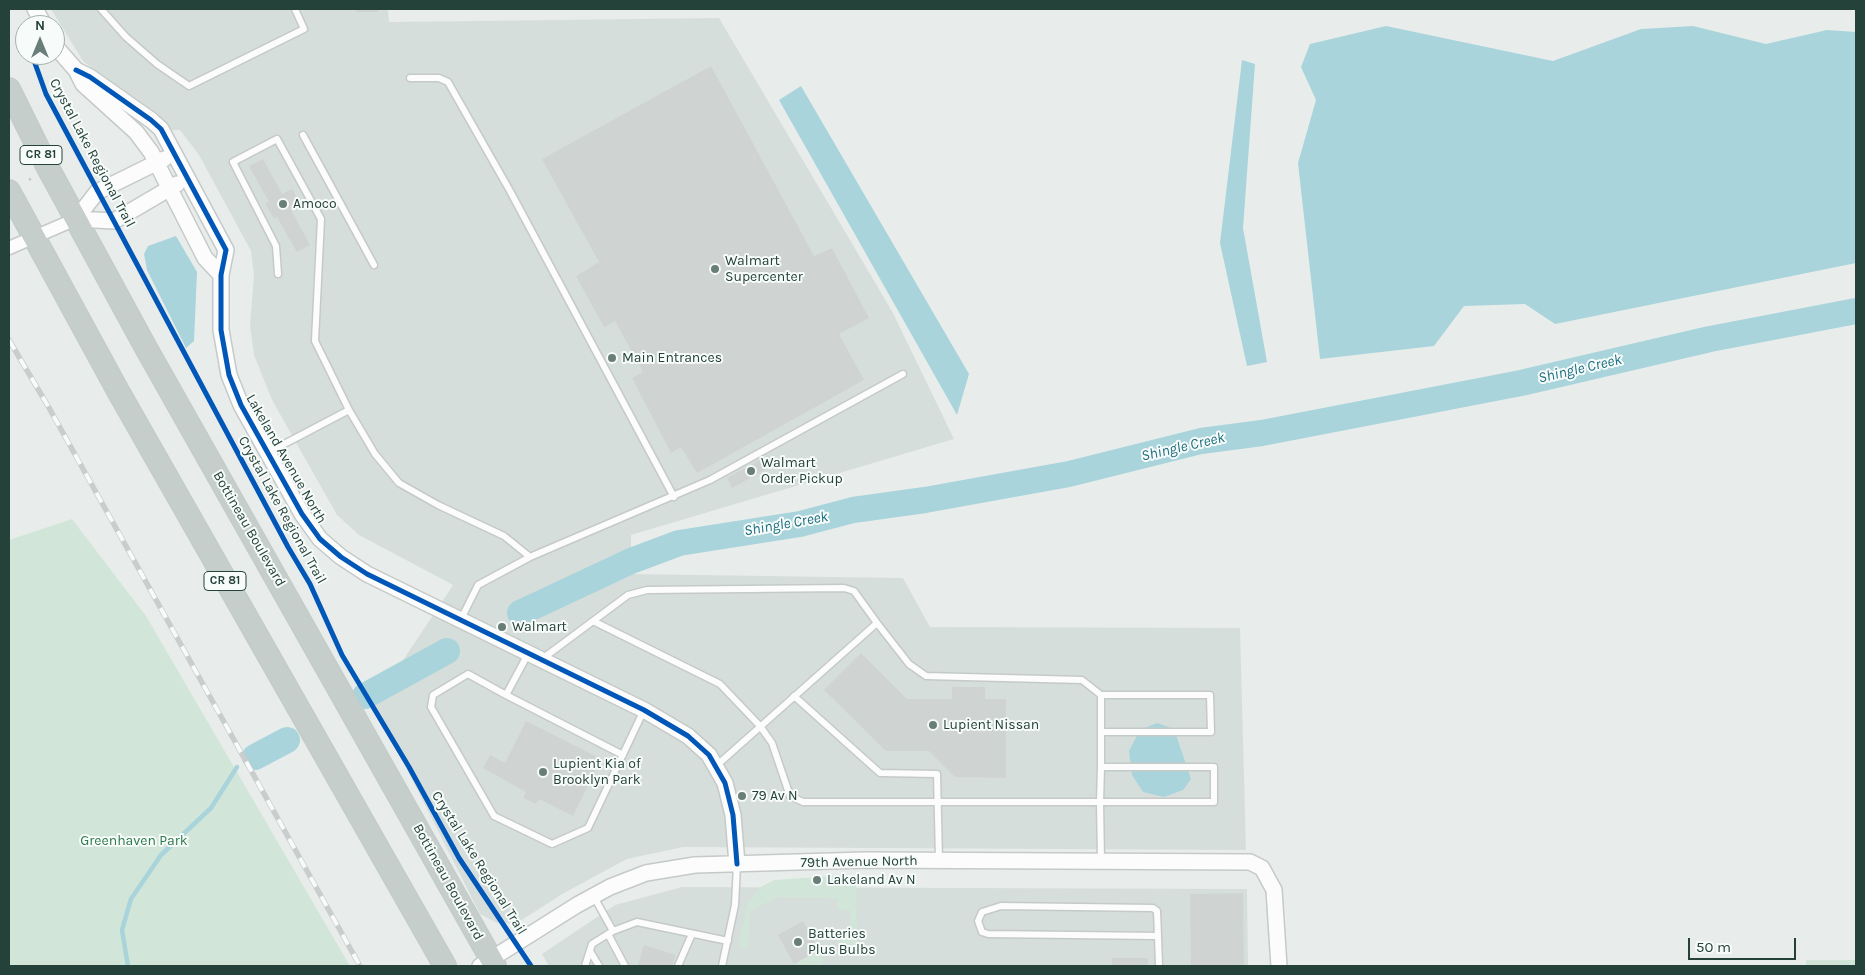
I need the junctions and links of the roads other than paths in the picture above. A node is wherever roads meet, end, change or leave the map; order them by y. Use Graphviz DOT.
graph roads {
  1 [pos="101,9"];
  2 [pos="295,9"];
  3 [pos="65,57"];
  4 [pos="76,70"];
  5 [pos="410,78"];
  6 [pos="9,89"];
  7 [pos="302,135"];
  8 [pos="175,155"];
  9 [pos="156,163"];
  10 [pos="188,178"];
  11 [pos="169,188"];
  12 [pos="9,191"];
  13 [pos="76,219"];
  14 [pos="33,238"];
  15 [pos="9,248"];
  16 [pos="374,266"];
  17 [pos="221,274"];
  18 [pos="278,274"];
  19 [pos="903,374"];
  20 [pos="349,410"];
  21 [pos="268,453"];
  22 [pos="674,497"];
  23 [pos="530,557"];
  24 [pos="460,620"];
  25 [pos="593,621"];
  26 [pos="877,623"];
  27 [pos="535,657"];
  28 [pos="506,695"];
  29 [pos="1101,695"];
  30 [pos="794,696"];
  31 [pos="644,710"];
  32 [pos="760,726"];
  33 [pos="1101,732"];
  34 [pos="623,755"];
  35 [pos="716,766"];
  36 [pos="1101,767"];
  37 [pos="938,802"];
  38 [pos="1100,802"];
  39 [pos="1101,860"];
  40 [pos="939,861"];
  41 [pos="736,864"];
  42 [pos="593,896"];
  43 [pos="611,933"];
  44 [pos="692,934"];
  45 [pos="1158,936"];
  46 [pos="728,941"];
  47 [pos="590,951"];
  48 [pos="489,964"];
  49 [pos="445,966"];
  50 [pos="585,966"];
  51 [pos="598,966"];
  52 [pos="625,966"];
  53 [pos="678,966"];
  54 [pos="722,966"];
  55 [pos="1159,966"];
  56 [pos="1279,966"];
  1 -- 2 [label="lane"];
  3 -- 4 [label="street, Lakeland Avenue North"];
  4 -- 8 [label="street, Lakeland Avenue North"];
  4 -- 9 [label="street, Lakeland Avenue North"];
  5 -- 22 [label="lane"];
  6 -- 13 [label="highway, Bottineau Boulevard / CR 81"];
  7 -- 16 [label="lane"];
  8 -- 9 [label="street"];
  8 -- 10 [label="street, Lakeland Avenue North"];
  9 -- 11 [label="street, Lakeland Avenue North"];
  9 -- 13 [label="street"];
  10 -- 11 [label="street"];
  10 -- 17 [label="street, Lakeland Avenue North"];
  11 -- 13 [label="street"];
  11 -- 17 [label="street, Lakeland Avenue North"];
  12 -- 14 [label="highway, CR 81"];
  13 -- 14 [label="street"];
  13 -- 48 [label="highway, Bottineau Boulevard / CR 81"];
  14 -- 15 [label="street"];
  14 -- 49 [label="highway, CR 81"];
  17 -- 21 [label="street, Lakeland Avenue North"];
  18 -- 20 [label="lane"];
  19 -- 22 [label="lane"];
  20 -- 21 [label="lane"];
  20 -- 23 [label="lane"];
  21 -- 24 [label="street, Lakeland Avenue North"];
  22 -- 23 [label="lane"];
  23 -- 24 [label="lane"];
  24 -- 27 [label="street, Lakeland Avenue North"];
  25 -- 26 [label="lane"];
  25 -- 27 [label="lane"];
  25 -- 32 [label="lane"];
  26 -- 29 [label="lane"];
  26 -- 30 [label="lane"];
  27 -- 28 [label="lane"];
  27 -- 31 [label="street, Lakeland Avenue North"];
  28 -- 34 [label="lane"];
  28 -- 34 [label="lane"];
  29 -- 33 [label="lane"];
  29 -- 33 [label="lane"];
  30 -- 32 [label="lane"];
  30 -- 37 [label="lane"];
  31 -- 34 [label="lane"];
  31 -- 35 [label="street, Lakeland Avenue North"];
  32 -- 35 [label="lane"];
  32 -- 37 [label="lane"];
  33 -- 36 [label="lane"];
  35 -- 41 [label="street, Lakeland Avenue North"];
  36 -- 38 [label="lane"];
  36 -- 38 [label="lane"];
  37 -- 38 [label="lane"];
  37 -- 40 [label="lane"];
  38 -- 39 [label="lane"];
  39 -- 40 [label="street, 79th Avenue North"];
  39 -- 56 [label="street, 79th Avenue North"];
  40 -- 41 [label="street, 79th Avenue North"];
  41 -- 42 [label="street, 79th Avenue North"];
  41 -- 46 [label="lane"];
  42 -- 43 [label="lane"];
  42 -- 48 [label="street, 79th Avenue North"];
  43 -- 44 [label="lane"];
  43 -- 47 [label="lane"];
  43 -- 52 [label="lane"];
  44 -- 46 [label="lane"];
  44 -- 53 [label="lane"];
  45 -- 45 [label="lane"];
  45 -- 55 [label="lane"];
  46 -- 54 [label="lane"];
  47 -- 50 [label="lane"];
  47 -- 51 [label="lane"];
}
